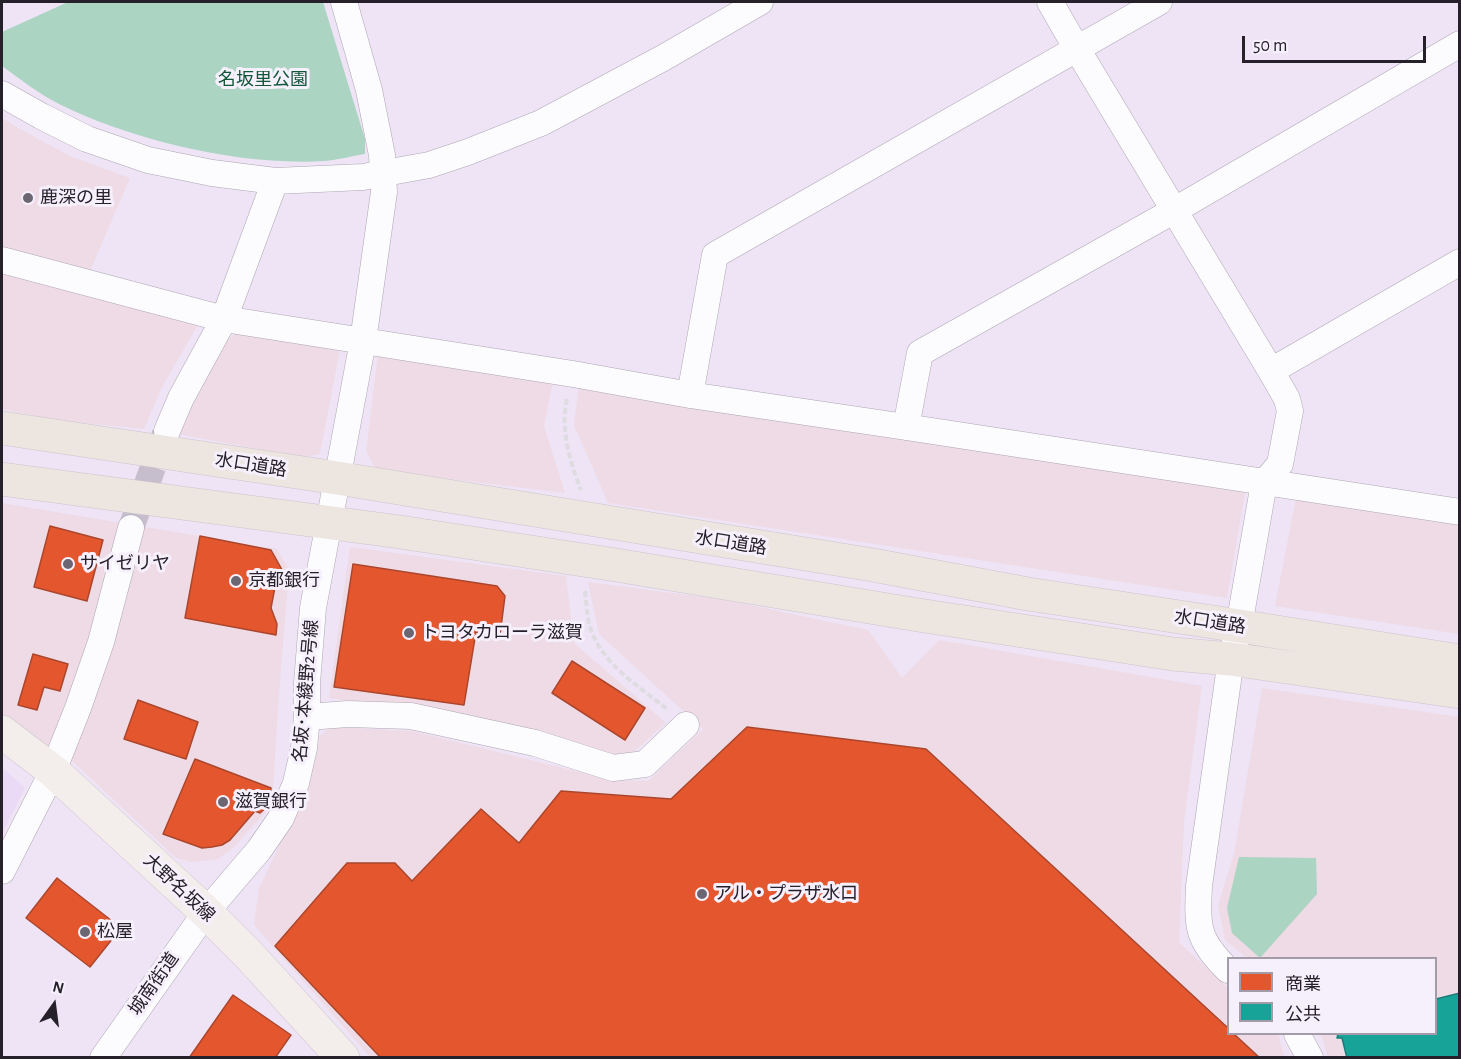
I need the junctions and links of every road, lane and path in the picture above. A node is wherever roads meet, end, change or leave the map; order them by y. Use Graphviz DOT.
graph roads {
  1 [pos="345,2"];
  2 [pos="760,2"];
  3 [pos="1050,2"];
  4 [pos="1159,2"];
  5 [pos="1460,44"];
  6 [pos="1077,49"];
  7 [pos="2,94"];
  8 [pos="384,172"];
  9 [pos="275,181"];
  10 [pos="1175,210"];
  11 [pos="2,260"];
  12 [pos="1460,262"];
  13 [pos="224,319"];
  14 [pos="363,341"];
  15 [pos="1272,371"];
  16 [pos="573,374"];
  17 [pos="690,395"];
  18 [pos="906,427"];
  19 [pos="2,428"];
  20 [pos="167,431"];
  21 [pos="338,478"];
  22 [pos="2,479"];
  23 [pos="1264,483"];
  24 [pos="585,499"];
  25 [pos="1460,512"];
  26 [pos="328,522"];
  27 [pos="131,528"];
  28 [pos="585,591"];
  29 [pos="1239,626"];
  30 [pos="1231,659"];
  31 [pos="1460,661"];
  32 [pos="1460,692"];
  33 [pos="307,717"];
  34 [pos="686,725"];
  35 [pos="2,732"];
  36 [pos="53,771"];
  37 [pos="2,871"];
  38 [pos="206,912"];
  39 [pos="1227,969"];
  40 [pos="1298,1035"];
  41 [pos="103,1058"];
  42 [pos="343,1058"];
  43 [pos="1310,1058"];
  1 -- 8 [label="street, 名坂･本綾野2号線"];
  2 -- 8 [label="street"];
  3 -- 6 [label="street"];
  4 -- 6 [label="street"];
  5 -- 10 [label="street"];
  6 -- 10 [label="street"];
  6 -- 17 [label="street"];
  7 -- 9 [label="street"];
  8 -- 9 [label="street"];
  8 -- 14 [label="street, 名坂･本綾野2号線"];
  9 -- 13 [label="street"];
  10 -- 15 [label="street"];
  10 -- 18 [label="street"];
  11 -- 13 [label="street"];
  12 -- 15 [label="street"];
  13 -- 14 [label="street"];
  13 -- 20 [label="street"];
  14 -- 16 [label="street"];
  14 -- 21 [label="street, 名坂･本綾野2号線"];
  15 -- 23 [label="street"];
  16 -- 17 [label="street"];
  16 -- 24 [label="path"];
  17 -- 18 [label="street"];
  18 -- 23 [label="street"];
  19 -- 21 [label="highway, 水口道路"];
  21 -- 26 [label="street, 名坂･本綾野2号線"];
  21 -- 29 [label="highway, 水口道路"];
  22 -- 26 [label="highway, 水口道路"];
  23 -- 25 [label="street"];
  23 -- 29 [label="street"];
  26 -- 30 [label="highway, 水口道路"];
  26 -- 33 [label="street, 名坂･本綾野2号線"];
  27 -- 36 [label="street"];
  28 -- 34 [label="path"];
  29 -- 30 [label="street"];
  29 -- 31 [label="highway, 水口道路"];
  30 -- 32 [label="highway, 水口道路"];
  30 -- 39 [label="street"];
  33 -- 34 [label="street"];
  33 -- 38 [label="street, 名坂･本綾野2号線"];
  35 -- 36 [label="main road, 大野名坂線"];
  36 -- 37 [label="street"];
  36 -- 38 [label="main road, 大野名坂線"];
  38 -- 41 [label="street, 城南街道"];
  38 -- 42 [label="main road, 大野名坂線"];
  40 -- 43 [label="street"];
}
